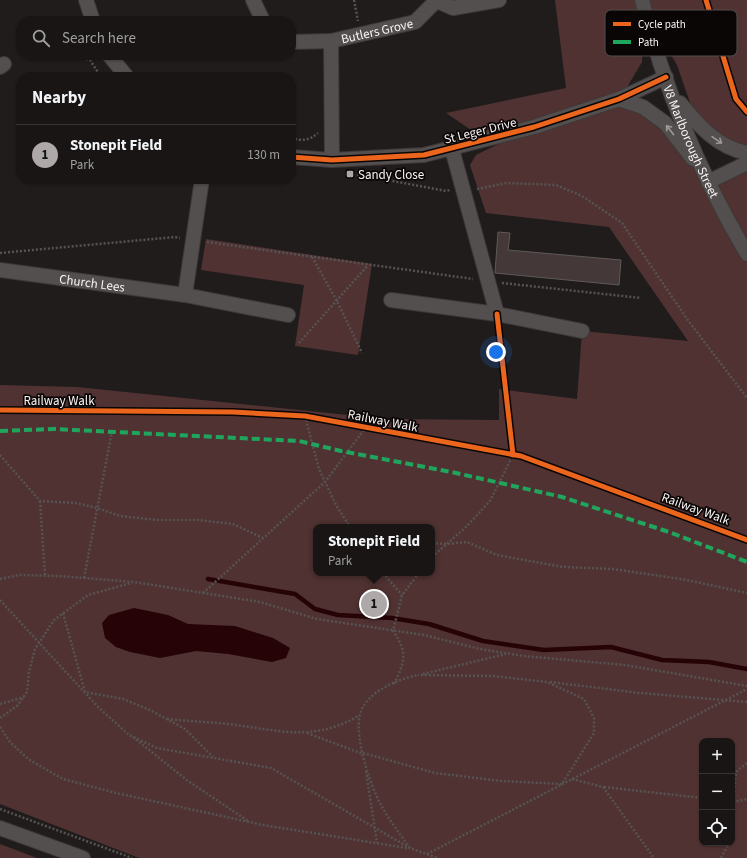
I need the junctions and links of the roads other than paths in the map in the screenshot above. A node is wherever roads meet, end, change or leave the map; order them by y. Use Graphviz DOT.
graph roads {
  1 [pos="86,0"];
  2 [pos="253,0"];
  3 [pos="437,0"];
  4 [pos="499,0"];
  5 [pos="642,0"];
  6 [pos="645,10"];
  7 [pos="91,16"];
  8 [pos="261,16"];
  9 [pos="331,41"];
  10 [pos="296,42"];
  11 [pos="659,56"];
  12 [pos="113,60"];
  13 [pos="123,72"];
  14 [pos="666,77"];
  15 [pos="671,92"];
  16 [pos="620,99"];
  17 [pos="452,148"];
  18 [pos="747,153"];
  19 [pos="296,157"];
  20 [pos="332,160"];
  21 [pos="747,163"];
  22 [pos="705,177"];
  23 [pos="201,184"];
  24 [pos="747,254"];
  25 [pos="0,270"];
  26 [pos="185,295"];
  27 [pos="391,300"];
  28 [pos="288,314"];
  29 [pos="497,314"];
  30 [pos="582,330"];
  31 [pos="0,828"];
  32 [pos="59,854"];
  33 [pos="84,858"];
  1 -- 7 [label="street"];
  2 -- 8 [label="street"];
  3 -- 4 [label="street"];
  3 -- 9 [label="street, Butlers Grove"];
  5 -- 6 [label="street, V8 Marlborough Street"];
  9 -- 10 [label="street"];
  9 -- 20 [label="street, Butlers Grove"];
  11 -- 14 [label="street, V8 Marlborough Street"];
  12 -- 13 [label="street"];
  14 -- 15 [label="street, V8 Marlborough Street"];
  14 -- 16 [label="street, St Leger Drive"];
  15 -- 18 [label="street, one-way"];
  15 -- 22 [label="street, V8 Marlborough Street"];
  16 -- 17 [label="street, St Leger Drive"];
  22 -- 16 [label="street, one-way"];
  17 -- 20 [label="street, St Leger Drive"];
  17 -- 29 [label="street"];
  19 -- 20 [label="street, St Leger Drive"];
  21 -- 22 [label="street"];
  22 -- 24 [label="street, V8 Marlborough Street"];
  23 -- 26 [label="street"];
  25 -- 26 [label="street, Church Lees"];
  26 -- 28 [label="street, Church Lees"];
  27 -- 29 [label="street"];
  29 -- 30 [label="street"];
  31 -- 32 [label="street"];
  32 -- 33 [label="street"];
}
